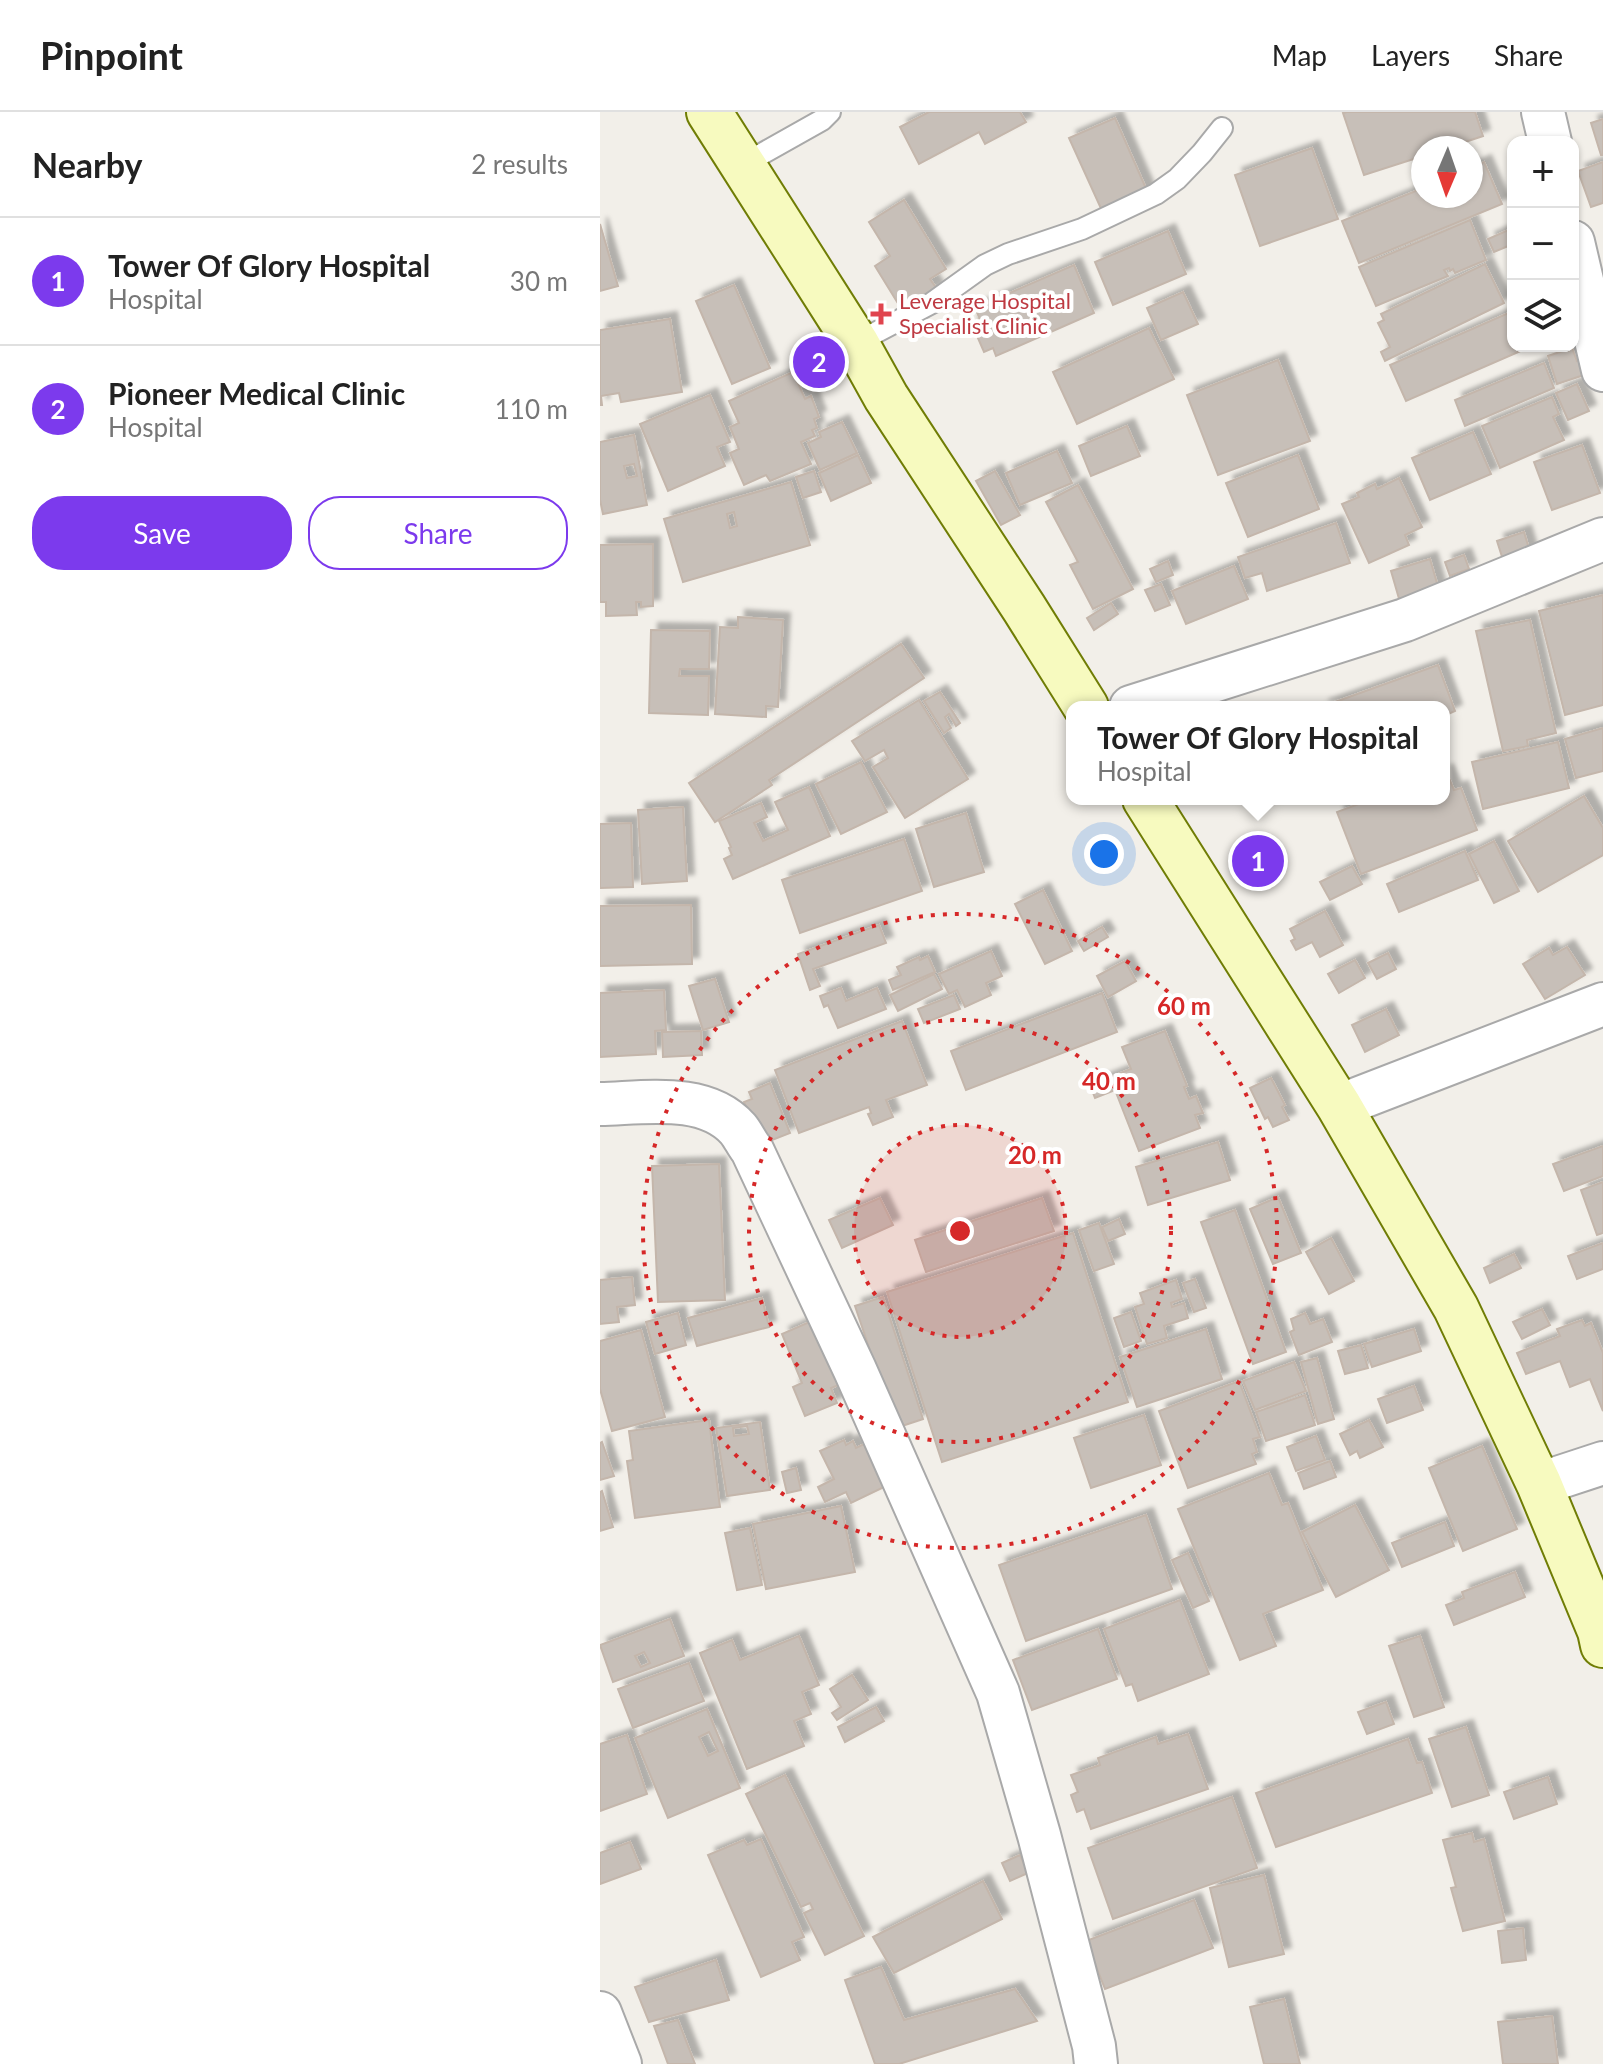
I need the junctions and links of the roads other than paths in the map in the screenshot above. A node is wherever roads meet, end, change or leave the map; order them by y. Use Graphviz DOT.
graph roads {
  1 [pos="709,112"];
  2 [pos="830,112"];
  3 [pos="1543,112"];
  4 [pos="1222,128"];
  5 [pos="1549,136"];
  6 [pos="742,165"];
  7 [pos="1579,268"];
  8 [pos="856,343"];
  9 [pos="1603,370"];
  10 [pos="1603,539"];
  11 [pos="1082,701"];
  12 [pos="1150,701"];
  13 [pos="1149,805"];
  14 [pos="1603,1004"];
  15 [pos="600,1104"];
  16 [pos="1339,1106"];
  17 [pos="1603,1463"];
  18 [pos="1539,1484"];
  19 [pos="1603,1645"];
  20 [pos="600,2013"];
  21 [pos="620,2064"];
  22 [pos="1096,2064"];
  1 -- 6 [label="street"];
  2 -- 6 [label="lane"];
  3 -- 5 [label="street"];
  4 -- 8 [label="lane"];
  6 -- 8 [label="street"];
  7 -- 9 [label="street"];
  8 -- 11 [label="street"];
  10 -- 12 [label="street"];
  13 -- 16 [label="street"];
  14 -- 16 [label="street"];
  15 -- 22 [label="street"];
  16 -- 18 [label="street"];
  17 -- 18 [label="street"];
  18 -- 19 [label="street"];
  20 -- 21 [label="street"];
}
